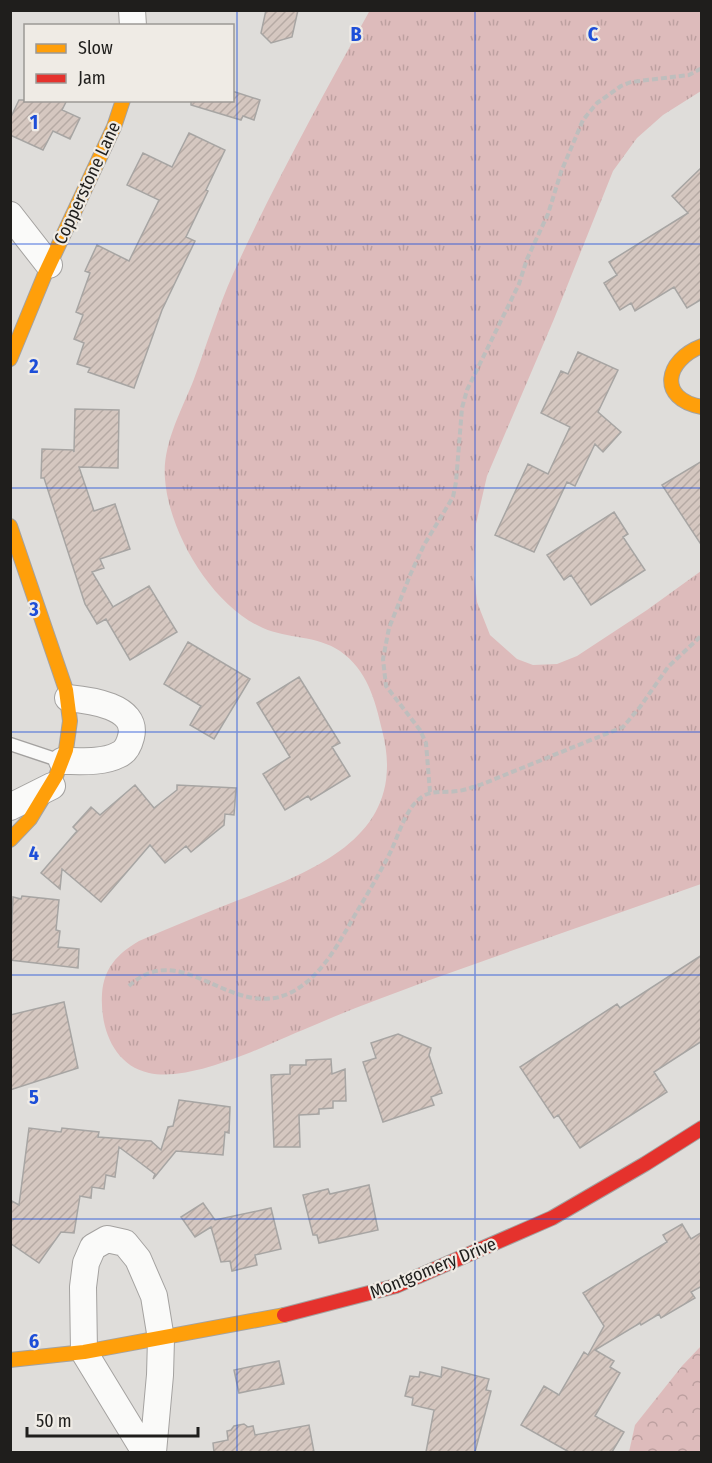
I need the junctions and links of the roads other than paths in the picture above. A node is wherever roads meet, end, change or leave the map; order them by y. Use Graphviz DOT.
graph roads {
  1 [pos="122,102"];
  2 [pos="10,215"];
  3 [pos="49,265"];
  4 [pos="702,346"];
  5 [pos="10,359"];
  6 [pos="702,407"];
  7 [pos="10,526"];
  8 [pos="68,698"];
  9 [pos="10,744"];
  10 [pos="62,761"];
  11 [pos="52,786"];
  12 [pos="10,807"];
  13 [pos="10,840"];
  14 [pos="702,1128"];
  15 [pos="161,1339"];
  16 [pos="84,1352"];
  17 [pos="18,1362"];
  18 [pos="145,1452"];
  19 [pos="153,1452"];
  1 -- 3 [label="street, Copperstone Lane"];
  2 -- 3 [label="street, Copperstone Lane"];
  3 -- 5 [label="street, Copperstone Lane"];
  4 -- 6 [label="street"];
  7 -- 8 [label="street"];
  8 -- 10 [label="street"];
  8 -- 10 [label="street"];
  9 -- 10 [label="lane"];
  10 -- 11 [label="street"];
  11 -- 12 [label="street"];
  11 -- 13 [label="street"];
  14 -- 15 [label="street, Montgomery Drive"];
  15 -- 16 [label="street, Montgomery Drive"];
  15 -- 16 [label="street"];
  15 -- 19 [label="street"];
  16 -- 17 [label="street, Montgomery Drive"];
  16 -- 18 [label="street"];
}
